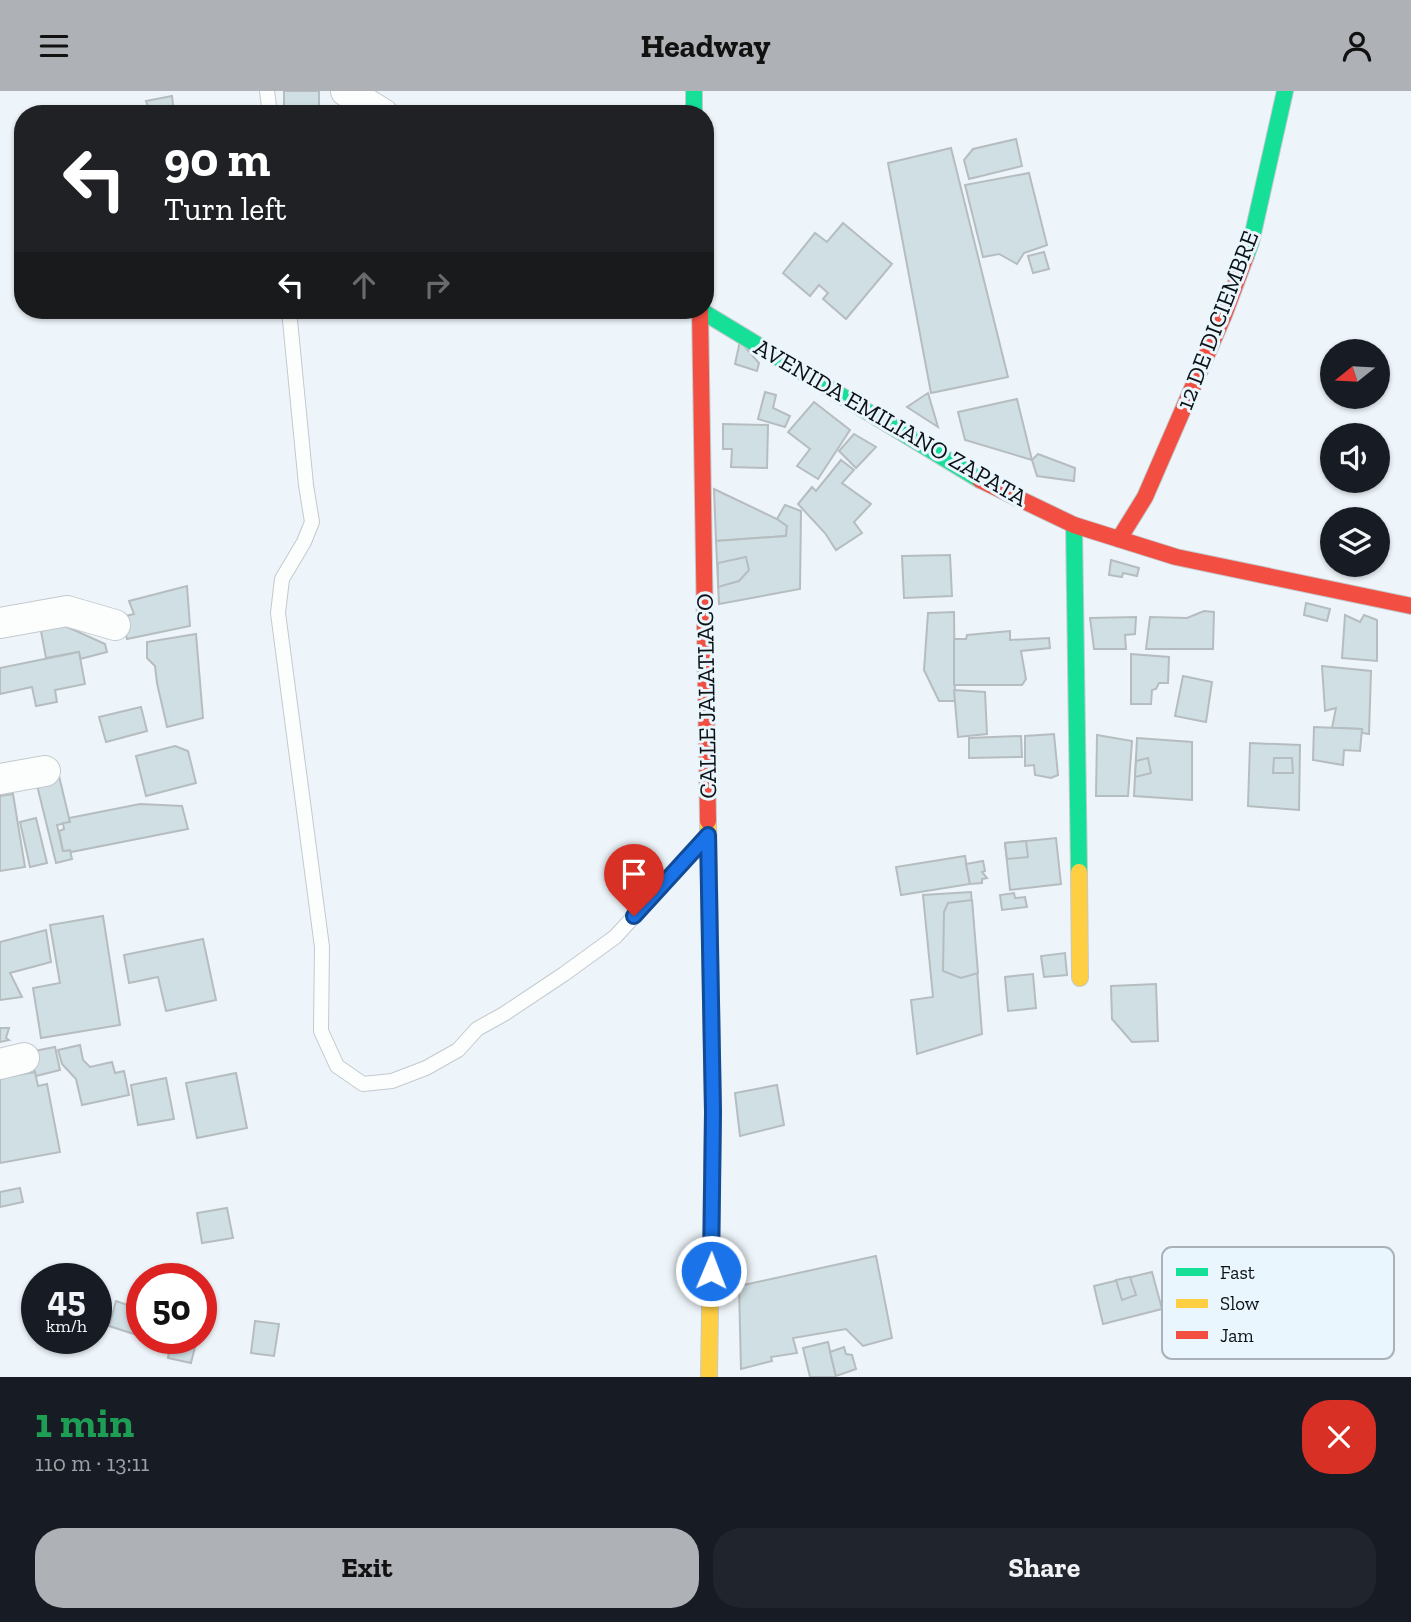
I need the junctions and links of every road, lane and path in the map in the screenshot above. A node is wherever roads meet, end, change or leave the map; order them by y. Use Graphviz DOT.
graph roads {
  1 [pos="346,91"];
  2 [pos="1285,91"];
  3 [pos="369,105"];
  4 [pos="714,318"];
  5 [pos="290,319"];
  6 [pos="700,319"];
  7 [pos="1074,524"];
  8 [pos="1119,539"];
  9 [pos="1411,606"];
  10 [pos="0,623"];
  11 [pos="115,625"];
  12 [pos="44,771"];
  13 [pos="0,779"];
  14 [pos="708,835"];
  15 [pos="1080,978"];
  16 [pos="709,1377"];
  1 -- 3 [label="street"];
  2 -- 8 [label="street, 12 DE DICIEMBRE"];
  4 -- 7 [label="street, AVENIDA EMILIANO ZAPATA"];
  5 -- 14 [label="lane"];
  6 -- 14 [label="street, CALLE JALATLACO"];
  7 -- 8 [label="street, AVENIDA EMILIANO ZAPATA"];
  7 -- 15 [label="street"];
  8 -- 9 [label="street, AVENIDA EMILIANO ZAPATA"];
  10 -- 11 [label="street"];
  12 -- 13 [label="street"];
  14 -- 16 [label="street, CALLE JALATLACO"];
}
